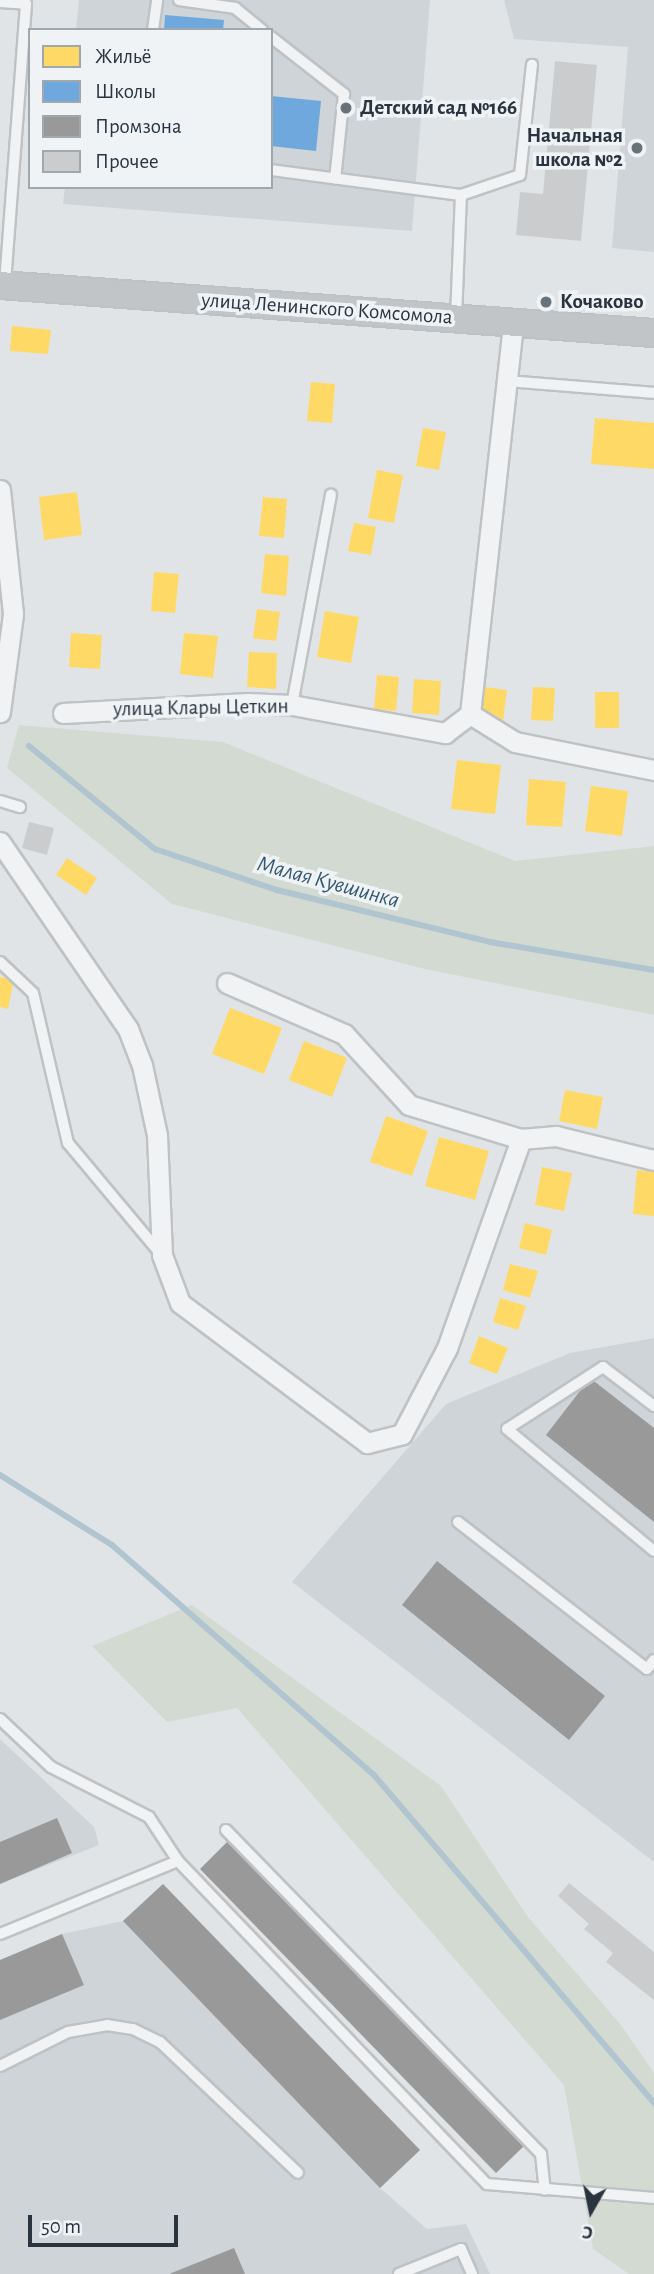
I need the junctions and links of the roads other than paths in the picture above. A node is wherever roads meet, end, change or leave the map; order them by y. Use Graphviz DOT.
graph roads {
  1 [pos="157,0"];
  2 [pos="179,0"];
  3 [pos="0,2"];
  4 [pos="153,28"];
  5 [pos="259,28"];
  6 [pos="273,39"];
  7 [pos="532,65"];
  8 [pos="18,116"];
  9 [pos="28,116"];
  10 [pos="273,170"];
  11 [pos="335,178"];
  12 [pos="461,195"];
  13 [pos="2,285"];
  14 [pos="456,318"];
  15 [pos="513,323"];
  16 [pos="654,333"];
  17 [pos="506,381"];
  18 [pos="654,393"];
  19 [pos="0,490"];
  20 [pos="331,495"];
  21 [pos="292,705"];
  22 [pos="0,712"];
  23 [pos="63,713"];
  24 [pos="470,714"];
  25 [pos="445,733"];
  26 [pos="515,741"];
  27 [pos="654,770"];
  28 [pos="0,801"];
  29 [pos="20,807"];
  30 [pos="0,842"];
  31 [pos="0,962"];
  32 [pos="227,983"];
  33 [pos="521,1139"];
  34 [pos="654,1160"];
  35 [pos="163,1255"];
  36 [pos="654,1406"];
  37 [pos="458,1522"];
  38 [pos="654,1551"];
  39 [pos="654,1660"];
  40 [pos="0,1719"];
  41 [pos="226,1830"];
  42 [pos="178,1861"];
  43 [pos="0,1934"];
  44 [pos="0,2066"];
  45 [pos="298,2174"];
  46 [pos="545,2190"];
  47 [pos="654,2198"];
  48 [pos="399,2274"];
  49 [pos="471,2274"];
  1 -- 4 [label="lane"];
  2 -- 5 [label="lane"];
  3 -- 8 [label="lane"];
  6 -- 11 [label="lane"];
  7 -- 12 [label="lane"];
  8 -- 9 [label="lane"];
  8 -- 13 [label="lane"];
  10 -- 11 [label="lane"];
  11 -- 12 [label="lane"];
  12 -- 14 [label="lane"];
  13 -- 14 [label="main road, улица Ленинского Комсомола"];
  14 -- 15 [label="main road, улица Ленинского Комсомола"];
  15 -- 16 [label="main road, улица Ленинского Комсомола"];
  15 -- 17 [label="street"];
  17 -- 18 [label="lane"];
  17 -- 24 [label="street"];
  19 -- 22 [label="street"];
  20 -- 21 [label="lane"];
  21 -- 23 [label="street, улица Клары Цеткин"];
  21 -- 25 [label="street, улица Клары Цеткин"];
  24 -- 25 [label="street"];
  24 -- 26 [label="street"];
  25 -- 26 [label="street, улица Клары Цеткин"];
  26 -- 27 [label="street"];
  28 -- 29 [label="lane"];
  30 -- 35 [label="street"];
  31 -- 35 [label="lane"];
  32 -- 33 [label="street"];
  33 -- 34 [label="street"];
  33 -- 35 [label="street"];
  36 -- 38 [label="lane"];
  37 -- 39 [label="lane"];
  40 -- 42 [label="lane"];
  41 -- 46 [label="lane"];
  42 -- 43 [label="lane"];
  42 -- 46 [label="lane"];
  44 -- 45 [label="lane"];
  46 -- 47 [label="lane"];
  48 -- 49 [label="lane"];
}
